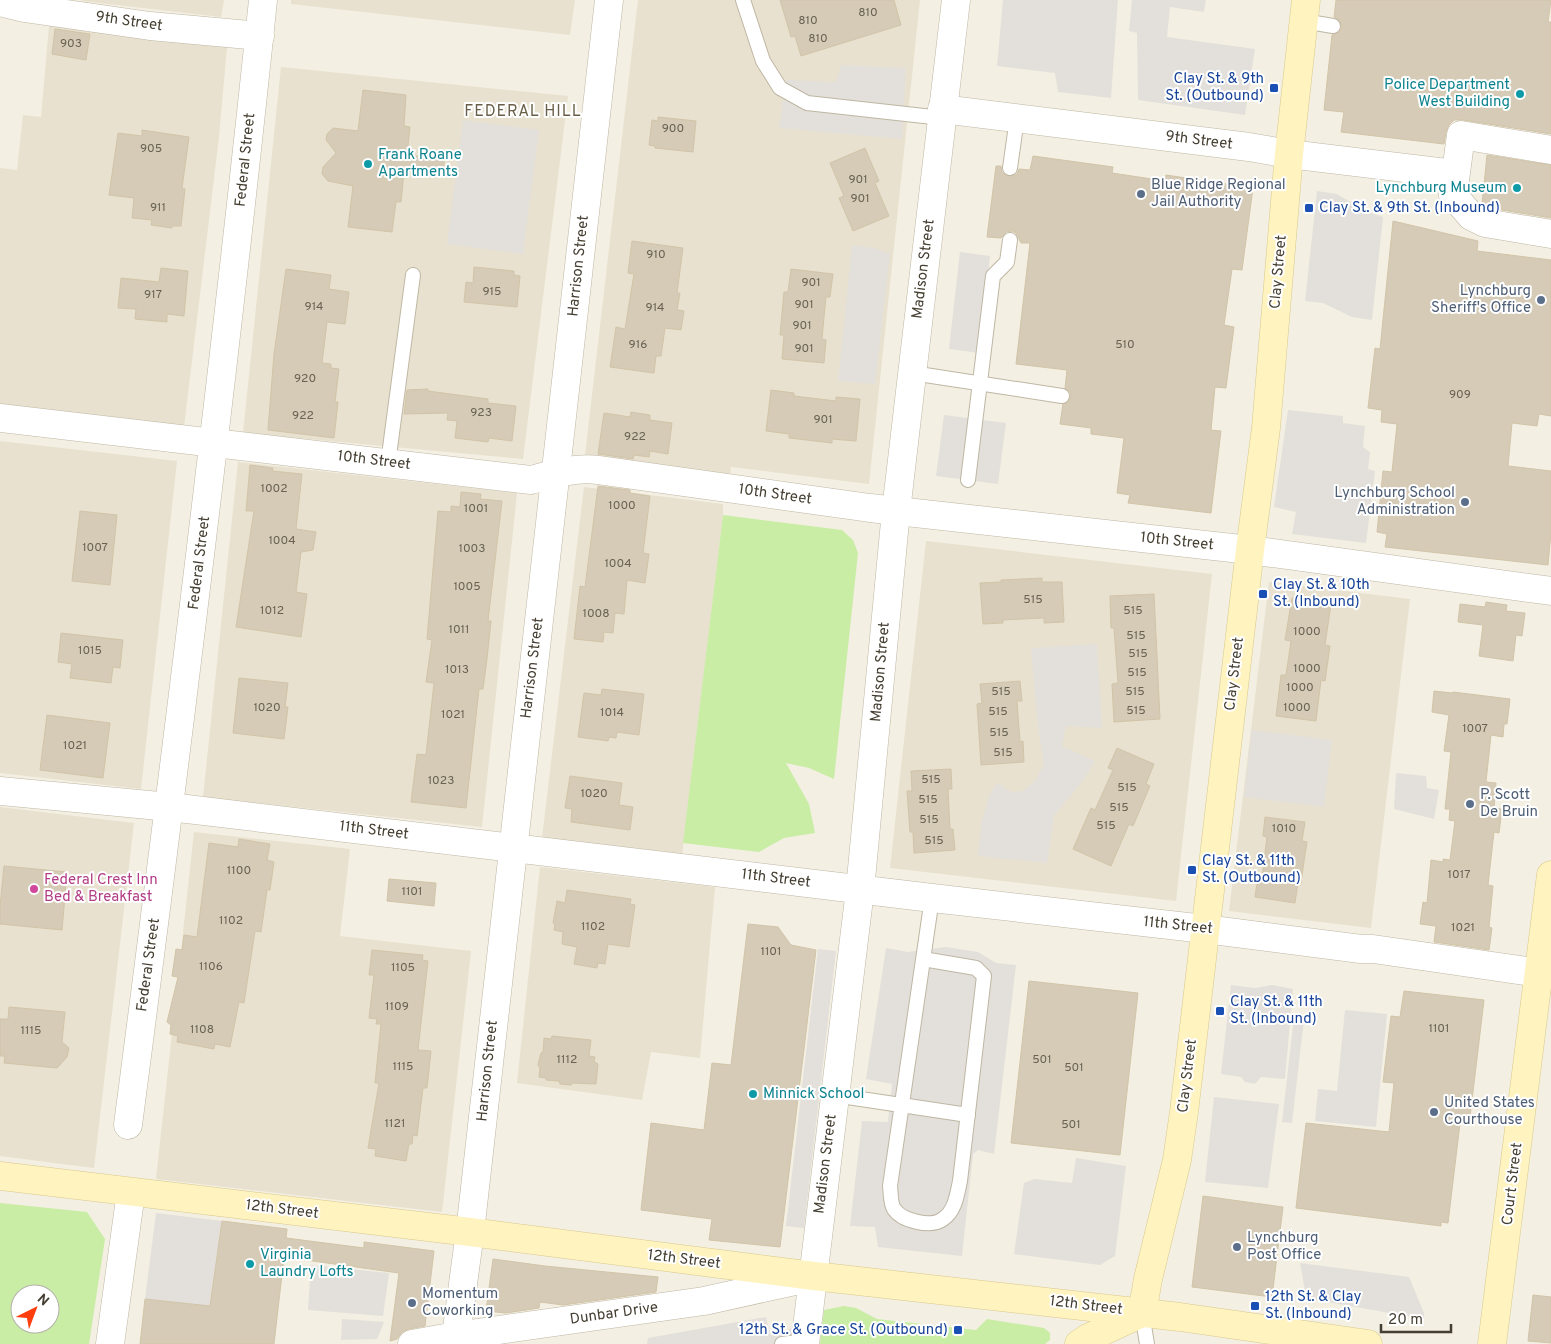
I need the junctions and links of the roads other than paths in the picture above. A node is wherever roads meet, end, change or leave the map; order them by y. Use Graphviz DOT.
graph roads {
  1 [pos="263,0"];
  2 [pos="609,0"];
  3 [pos="743,0"];
  4 [pos="956,0"];
  5 [pos="0,2"];
  6 [pos="1304,11"];
  7 [pos="1334,26"];
  8 [pos="260,36"];
  9 [pos="942,113"];
  10 [pos="1017,118"];
  11 [pos="1551,150"];
  12 [pos="1288,154"];
  13 [pos="1010,168"];
  14 [pos="1455,174"];
  15 [pos="1551,234"];
  16 [pos="1010,240"];
  17 [pos="414,275"];
  18 [pos="912,373"];
  19 [pos="980,383"];
  20 [pos="1062,396"];
  21 [pos="0,418"];
  22 [pos="214,442"];
  23 [pos="388,463"];
  24 [pos="556,473"];
  25 [pos="968,480"];
  26 [pos="896,511"];
  27 [pos="1250,550"];
  28 [pos="1551,591"];
  29 [pos="0,792"];
  30 [pos="170,806"];
  31 [pos="513,848"];
  32 [pos="1551,875"];
  33 [pos="860,890"];
  34 [pos="932,898"];
  35 [pos="1205,929"];
  36 [pos="923,959"];
  37 [pos="1545,974"];
  38 [pos="834,1096"];
  39 [pos="902,1105"];
  40 [pos="968,1115"];
  41 [pos="128,1124"];
  42 [pos="0,1176"];
  43 [pos="131,1192"];
  44 [pos="470,1232"];
  45 [pos="814,1276"];
  46 [pos="1142,1313"];
  47 [pos="456,1336"];
  48 [pos="798,1343"];
  49 [pos="110,1344"];
  50 [pos="412,1344"];
  51 [pos="1079,1344"];
  52 [pos="1147,1344"];
  53 [pos="1368,1344"];
  54 [pos="1492,1344"];
  1 -- 8 [label="street, Federal Street"];
  2 -- 24 [label="street, Harrison Street"];
  3 -- 9 [label="lane"];
  4 -- 9 [label="street, Madison Street"];
  5 -- 8 [label="street, 9th Street"];
  6 -- 7 [label="lane"];
  6 -- 12 [label="street, Clay Street"];
  8 -- 22 [label="street, Federal Street"];
  9 -- 10 [label="street, 9th Street"];
  9 -- 18 [label="street, Madison Street"];
  10 -- 12 [label="street, 9th Street"];
  10 -- 13 [label="lane"];
  11 -- 14 [label="street"];
  12 -- 14 [label="street, 9th Street"];
  12 -- 27 [label="street, Clay Street"];
  14 -- 15 [label="street"];
  16 -- 19 [label="lane"];
  17 -- 23 [label="lane"];
  18 -- 19 [label="lane"];
  18 -- 26 [label="street, Madison Street"];
  19 -- 20 [label="lane"];
  19 -- 25 [label="lane"];
  21 -- 22 [label="street, 10th Street"];
  22 -- 23 [label="street, 10th Street"];
  22 -- 30 [label="street, Federal Street"];
  23 -- 24 [label="street, 10th Street"];
  24 -- 26 [label="street, 10th Street"];
  24 -- 31 [label="street, Harrison Street"];
  26 -- 27 [label="street, 10th Street"];
  26 -- 33 [label="street, Madison Street"];
  27 -- 28 [label="street, 10th Street"];
  27 -- 35 [label="street, Clay Street"];
  29 -- 30 [label="street, 11th Street"];
  30 -- 31 [label="street, 11th Street"];
  30 -- 41 [label="street, Federal Street"];
  31 -- 33 [label="street, 11th Street"];
  31 -- 44 [label="street, Harrison Street"];
  32 -- 37 [label="street, Court Street"];
  33 -- 34 [label="street, 11th Street"];
  33 -- 38 [label="street, Madison Street"];
  34 -- 35 [label="street, 11th Street"];
  34 -- 36 [label="lane"];
  35 -- 37 [label="street, 11th Street"];
  35 -- 46 [label="street, Clay Street"];
  36 -- 39 [label="lane"];
  36 -- 40 [label="lane"];
  37 -- 54 [label="street, Court Street"];
  38 -- 39 [label="lane"];
  38 -- 45 [label="street, Madison Street"];
  39 -- 40 [label="lane"];
  39 -- 40 [label="lane"];
  42 -- 43 [label="street, 12th Street"];
  43 -- 44 [label="street, 12th Street"];
  43 -- 49 [label="street"];
  44 -- 45 [label="street, 12th Street"];
  44 -- 47 [label="street, Harrison Street"];
  45 -- 46 [label="street, 12th Street"];
  45 -- 47 [label="street, Dunbar Drive"];
  45 -- 48 [label="street, Madison Street"];
  46 -- 51 [label="street"];
  46 -- 52 [label="lane, Clay Street"];
  46 -- 53 [label="street, 12th Street"];
  47 -- 50 [label="street, Dunbar Drive"];
}
